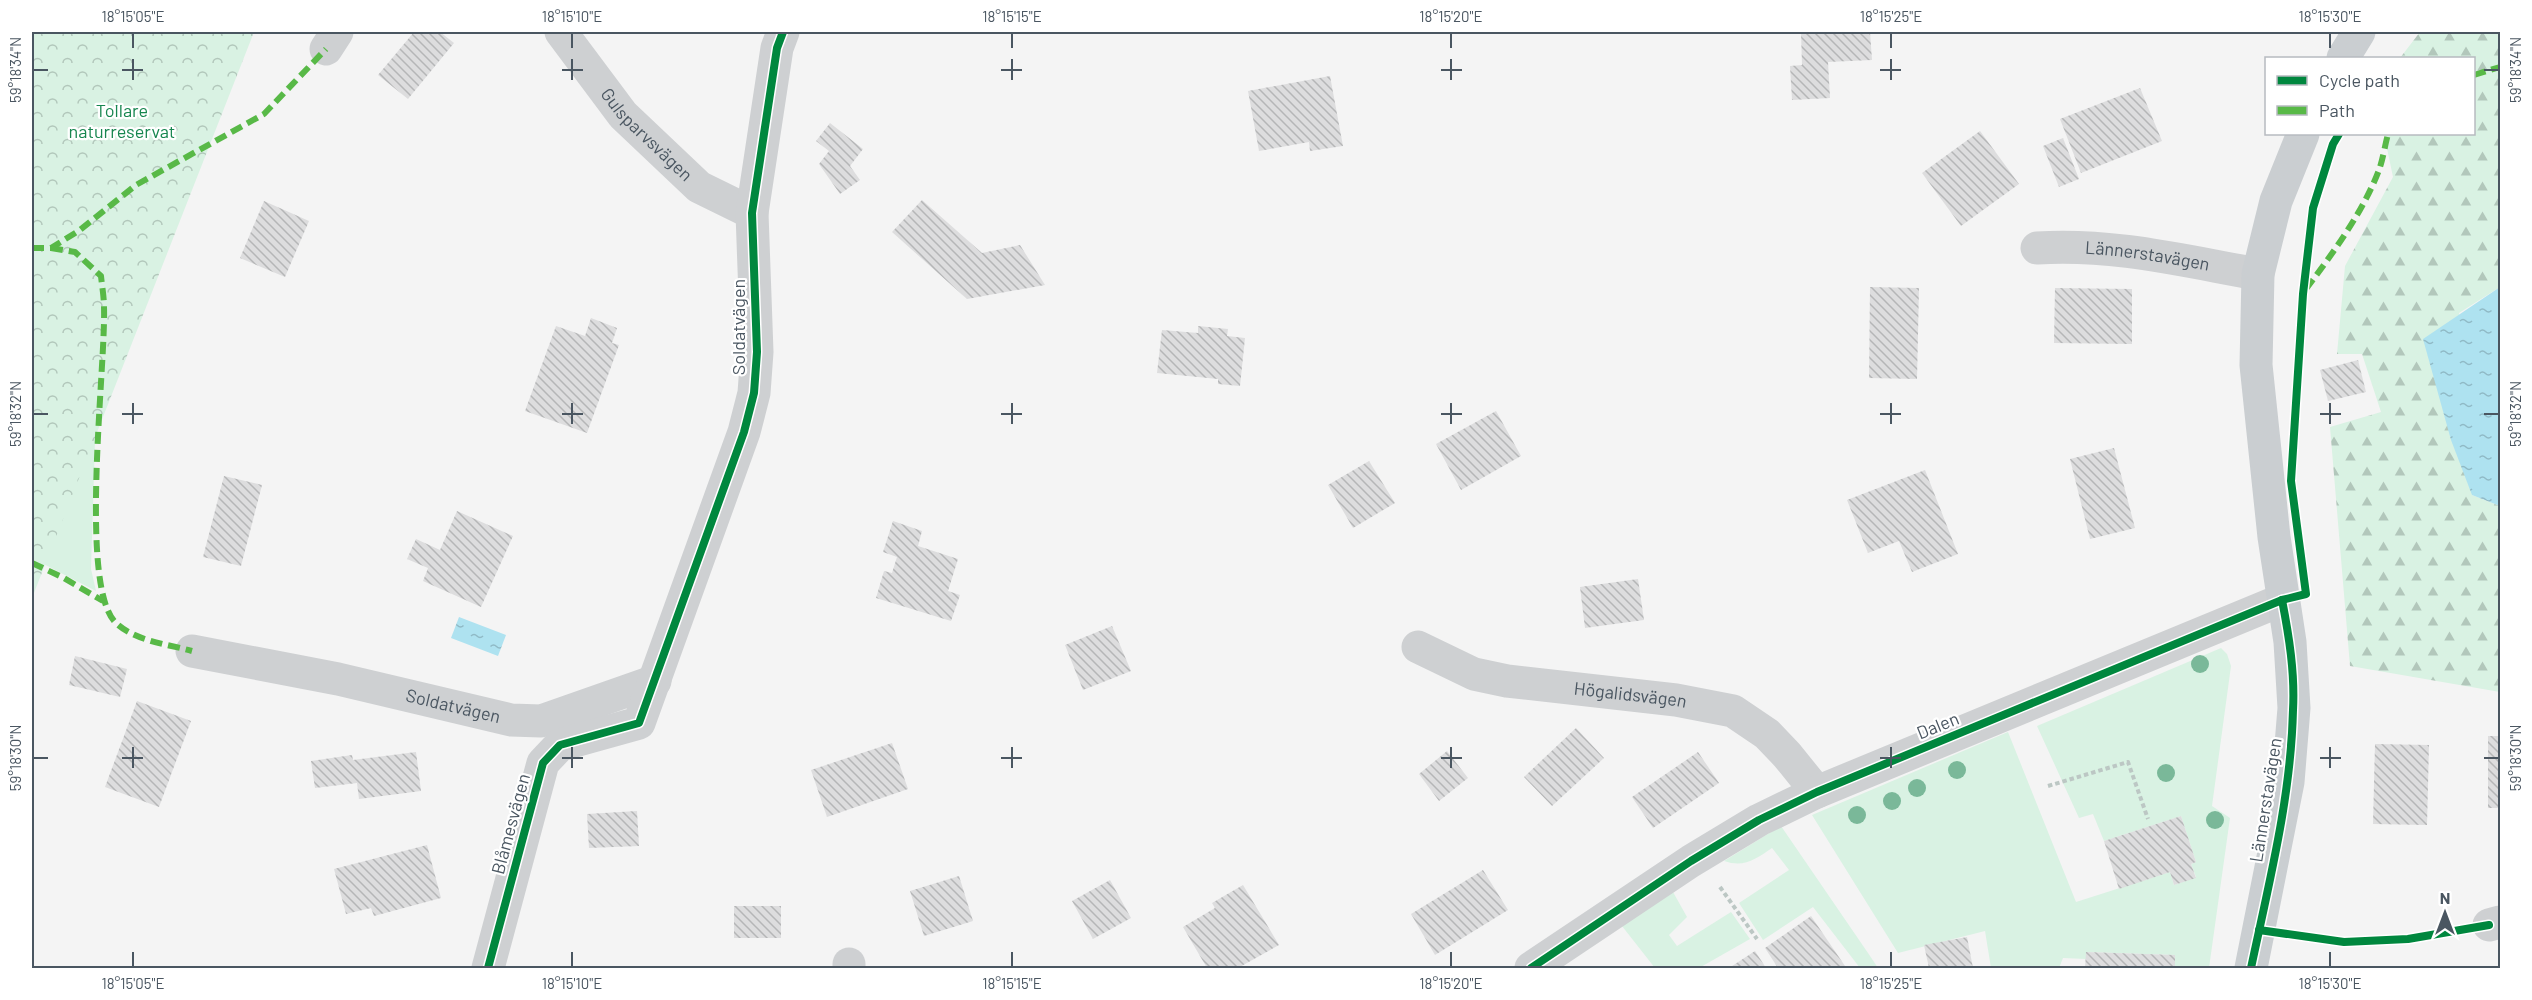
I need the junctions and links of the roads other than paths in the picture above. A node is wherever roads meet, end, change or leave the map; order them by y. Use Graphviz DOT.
graph roads {
  1 [pos="561,32"];
  2 [pos="783,32"];
  3 [pos="2359,32"];
  4 [pos="2344,57"];
  5 [pos="2303,135"];
  6 [pos="752,213"];
  7 [pos="2037,248"];
  8 [pos="2258,274"];
  9 [pos="2282,600"];
  10 [pos="1418,647"];
  11 [pos="192,651"];
  12 [pos="655,681"];
  13 [pos="1817,792"];
  14 [pos="488,969"];
  15 [pos="1531,969"];
  16 [pos="2251,969"];
  1 -- 6 [label="street, Gulsparvsvägen"];
  2 -- 6 [label="street, Soldatvägen"];
  3 -- 4 [label="main road"];
  5 -- 8 [label="main road, Lännerstavägen"];
  6 -- 12 [label="street, Soldatvägen"];
  7 -- 8 [label="street, Lännerstavägen"];
  8 -- 9 [label="main road, Lännerstavägen"];
  9 -- 13 [label="street, Dalen"];
  9 -- 16 [label="main road, Lännerstavägen"];
  10 -- 13 [label="street, Högalidsvägen"];
  11 -- 12 [label="street, Soldatvägen"];
  12 -- 14 [label="street, Blåmesvägen"];
  13 -- 15 [label="street, Dalen"];
}
